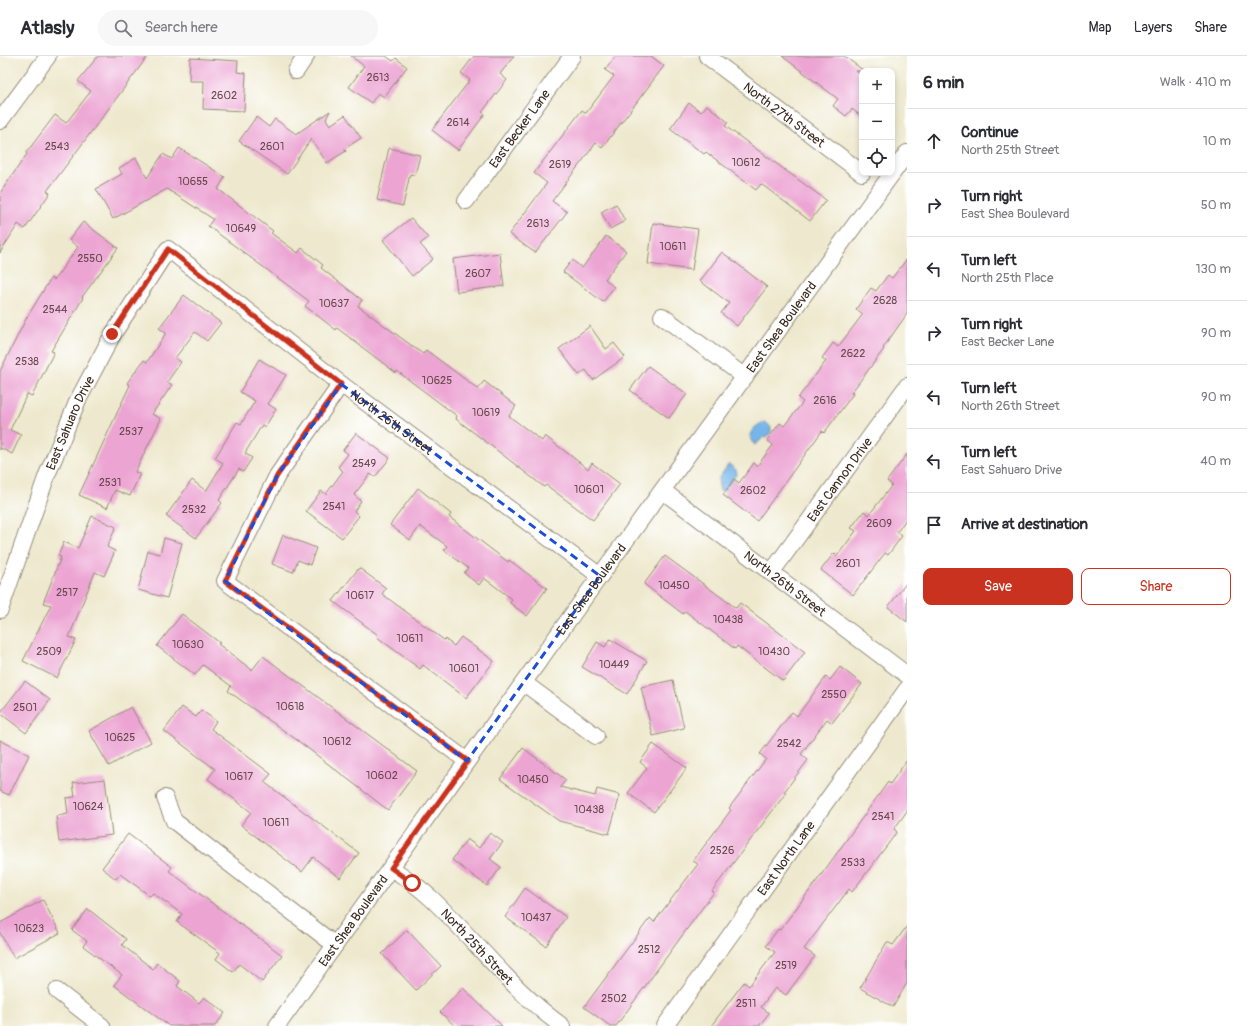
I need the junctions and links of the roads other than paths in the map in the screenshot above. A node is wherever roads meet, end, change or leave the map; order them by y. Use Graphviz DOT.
graph roads {
  1 [pos="48,56"];
  2 [pos="306,56"];
  3 [pos="572,56"];
  4 [pos="707,56"];
  5 [pos="296,71"];
  6 [pos="0,121"];
  7 [pos="907,153"];
  8 [pos="859,171"];
  9 [pos="866,176"];
  10 [pos="883,187"];
  11 [pos="466,200"];
  12 [pos="168,249"];
  13 [pos="662,316"];
  14 [pos="745,377"];
  15 [pos="341,384"];
  16 [pos="907,386"];
  17 [pos="663,491"];
  18 [pos="771,573"];
  19 [pos="600,576"];
  20 [pos="0,610"];
  21 [pos="907,675"];
  22 [pos="524,683"];
  23 [pos="907,690"];
  24 [pos="596,736"];
  25 [pos="468,761"];
  26 [pos="165,798"];
  27 [pos="391,868"];
  28 [pos="335,945"];
  29 [pos="56,992"];
  30 [pos="102,1026"];
  31 [pos="277,1026"];
  32 [pos="562,1026"];
  33 [pos="665,1026"];
  1 -- 6 [label="street"];
  2 -- 5 [label="street"];
  3 -- 11 [label="street, East Becker Lane"];
  4 -- 8 [label="street, North 27th Street"];
  7 -- 10 [label="street, East Shea Boulevard"];
  9 -- 10 [label="street, North 27th Street"];
  10 -- 14 [label="street, East Shea Boulevard"];
  12 -- 15 [label="street, North 26th Street"];
  12 -- 20 [label="street, East Sahuaro Drive"];
  13 -- 14 [label="street"];
  14 -- 17 [label="street, East Shea Boulevard"];
  15 -- 19 [label="street, North 26th Street"];
  15 -- 25 [label="street"];
  16 -- 18 [label="street, East Cannon Drive"];
  17 -- 18 [label="street, North 26th Street"];
  17 -- 19 [label="street, East Shea Boulevard"];
  18 -- 21 [label="street, North 26th Street"];
  19 -- 22 [label="street, East Shea Boulevard"];
  22 -- 24 [label="street"];
  22 -- 25 [label="street, East Shea Boulevard"];
  23 -- 33 [label="street, East North Lane"];
  25 -- 27 [label="street, East Shea Boulevard"];
  26 -- 28 [label="street"];
  27 -- 28 [label="street, East Shea Boulevard"];
  27 -- 32 [label="street, North 25th Street"];
  28 -- 31 [label="street, East Shea Boulevard"];
  29 -- 30 [label="street"];
}
